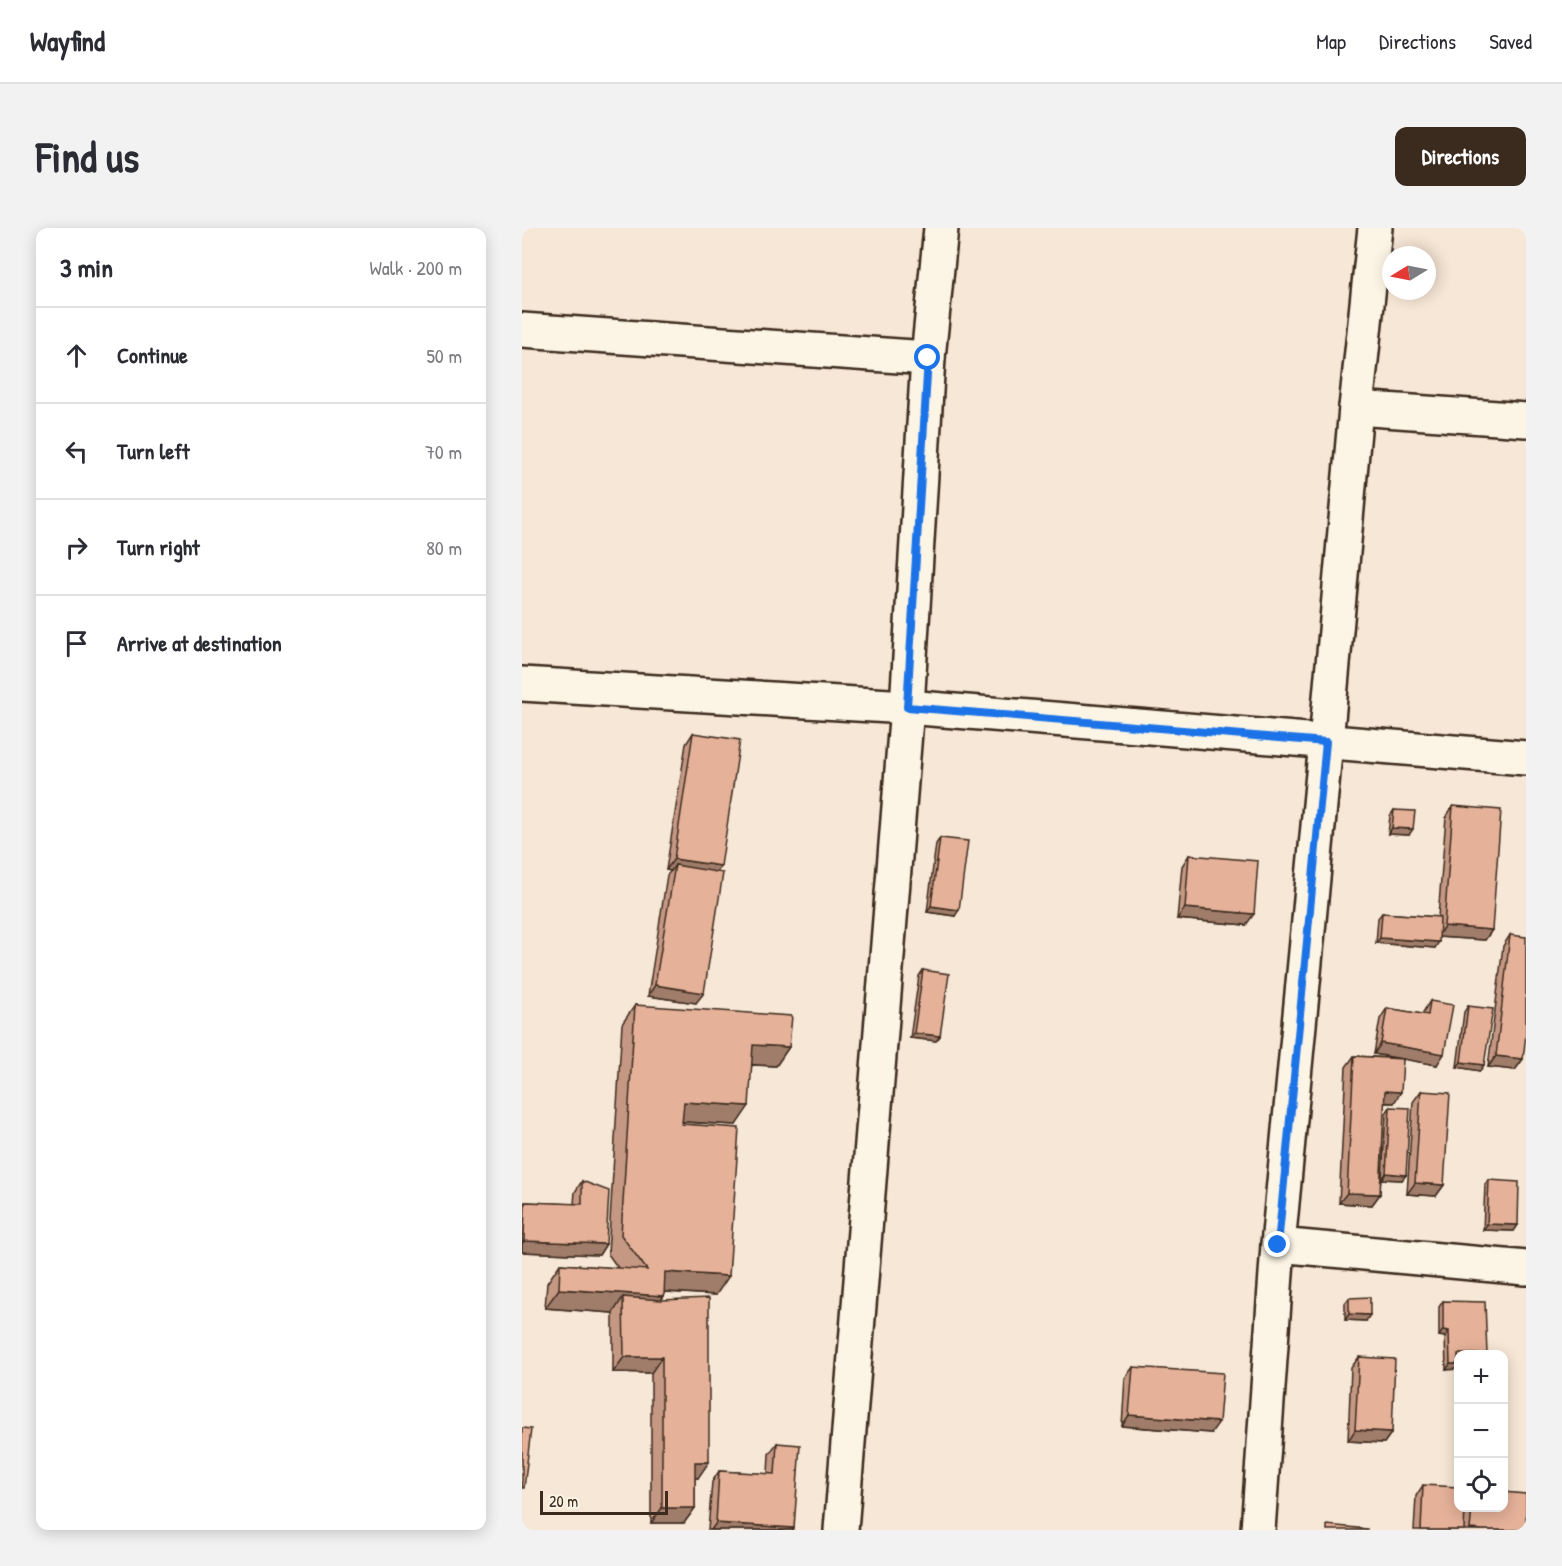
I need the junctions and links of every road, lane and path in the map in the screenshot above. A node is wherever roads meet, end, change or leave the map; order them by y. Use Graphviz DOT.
graph roads {
  1 [pos="941,228"];
  2 [pos="1375,228"];
  3 [pos="522,330"];
  4 [pos="928,358"];
  5 [pos="1356,408"];
  6 [pos="1526,420"];
  7 [pos="522,684"];
  8 [pos="907,707"];
  9 [pos="1326,742"];
  10 [pos="1526,758"];
  11 [pos="1278,1245"];
  12 [pos="1526,1268"];
  13 [pos="841,1530"];
  14 [pos="1258,1530"];
  1 -- 4 [label="street"];
  2 -- 5 [label="street"];
  3 -- 4 [label="street"];
  4 -- 8 [label="street"];
  5 -- 6 [label="street"];
  5 -- 9 [label="street"];
  7 -- 8 [label="street"];
  8 -- 9 [label="street"];
  8 -- 13 [label="street"];
  9 -- 10 [label="street"];
  9 -- 11 [label="street"];
  11 -- 12 [label="street"];
  11 -- 14 [label="street"];
}
